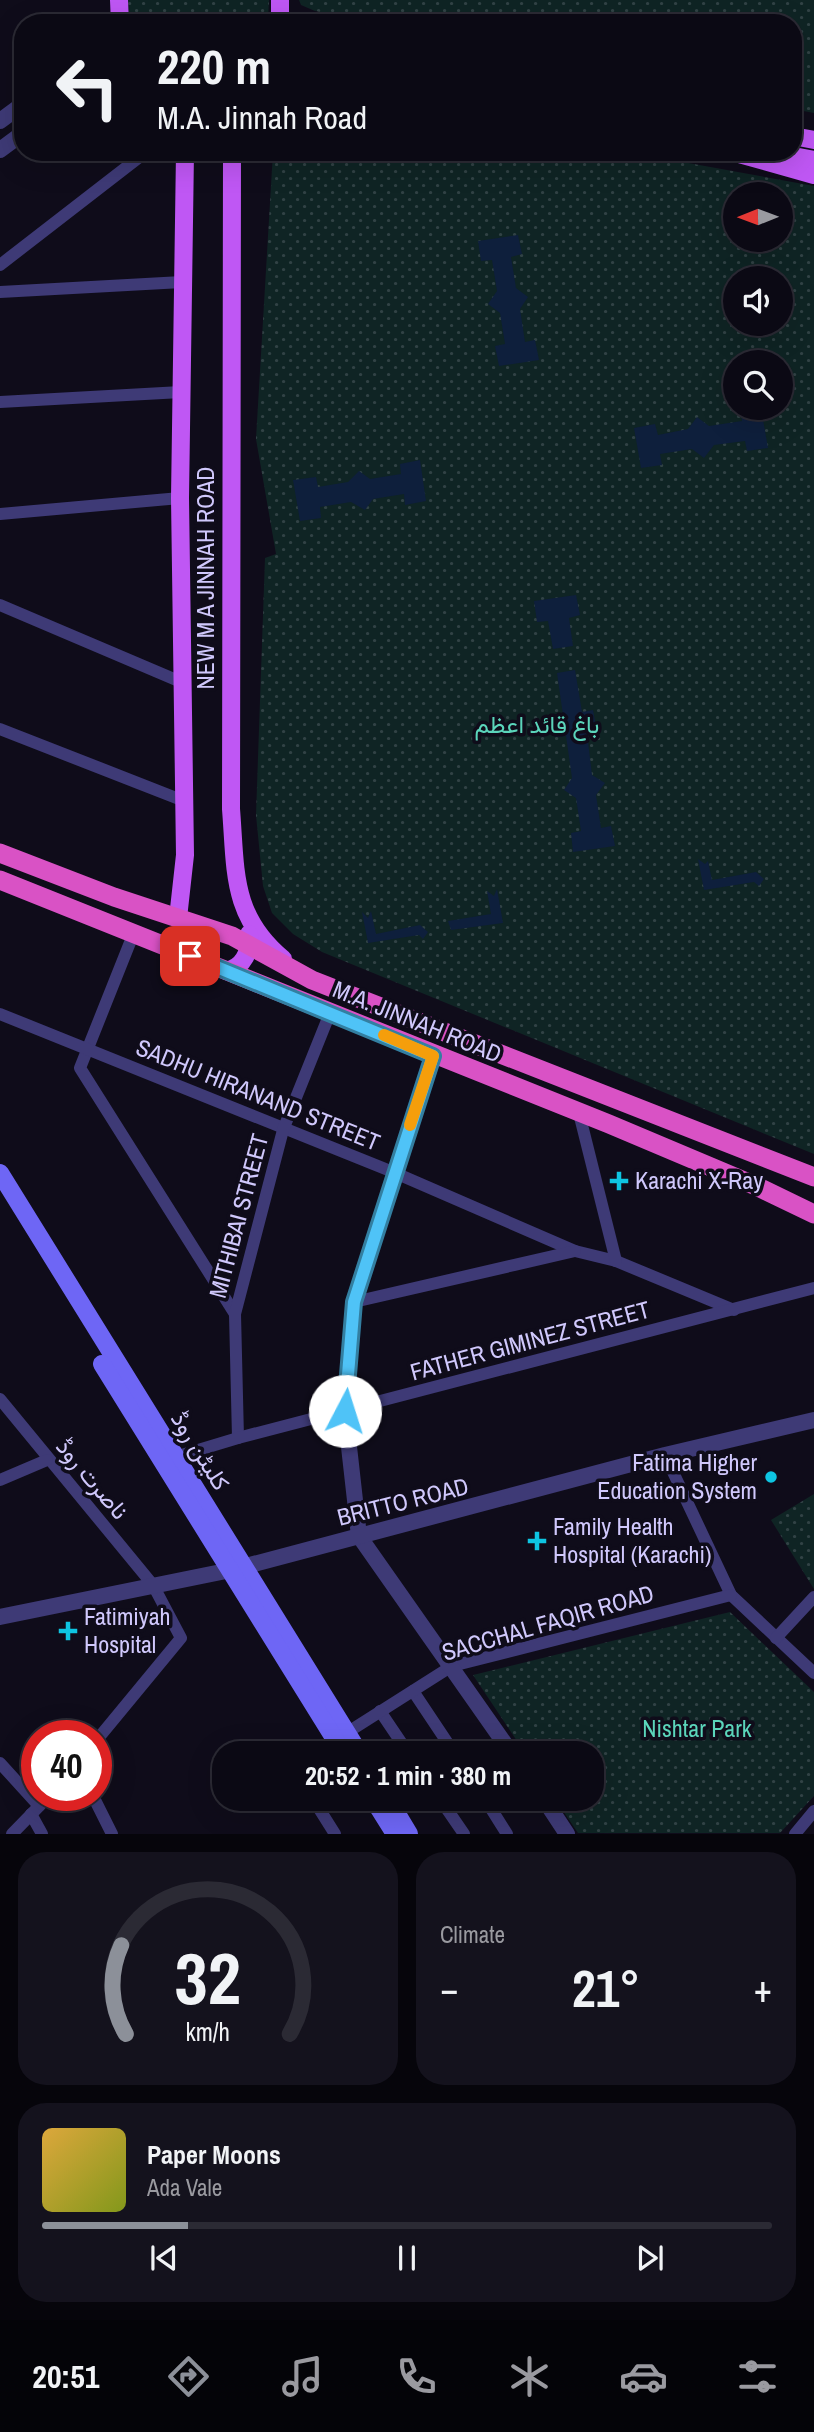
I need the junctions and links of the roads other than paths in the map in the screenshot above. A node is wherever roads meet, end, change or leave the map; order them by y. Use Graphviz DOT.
graph roads {
  1 [pos="14,139"];
  2 [pos="0,150"];
  3 [pos="134,161"];
  4 [pos="185,161"];
  5 [pos="232,161"];
  6 [pos="764,161"];
  7 [pos="814,175"];
  8 [pos="0,265"];
  9 [pos="182,282"];
  10 [pos="0,292"];
  11 [pos="181,392"];
  12 [pos="0,402"];
  13 [pos="180,498"];
  14 [pos="0,514"];
  15 [pos="0,605"];
  16 [pos="181,682"];
  17 [pos="0,729"];
  18 [pos="184,801"];
  19 [pos="0,853"];
  20 [pos="0,880"];
  21 [pos="246,916"];
  22 [pos="178,918"];
  23 [pos="133,935"];
  24 [pos="242,958"];
  25 [pos="306,977"];
  26 [pos="330,1013"];
  27 [pos="0,1014"];
  28 [pos="87,1047"];
  29 [pos="433,1056"];
  30 [pos="579,1113"];
  31 [pos="283,1130"];
  32 [pos="393,1172"];
  33 [pos="0,1173"];
  34 [pos="814,1177"];
  35 [pos="0,1195"];
  36 [pos="814,1214"];
  37 [pos="575,1251"];
  38 [pos="616,1261"];
  39 [pos="814,1288"];
  40 [pos="354,1302"];
  41 [pos="734,1310"];
  42 [pos="235,1314"];
  43 [pos="0,1399"];
  44 [pos="345,1411"];
  45 [pos="814,1420"];
  46 [pos="238,1438"];
  47 [pos="665,1455"];
  48 [pos="175,1457"];
  49 [pos="47,1460"];
  50 [pos="0,1479"];
  51 [pos="359,1536"];
  52 [pos="238,1568"];
  53 [pos="153,1585"];
  54 [pos="731,1595"];
  55 [pos="814,1597"];
  56 [pos="0,1617"];
  57 [pos="776,1638"];
  58 [pos="452,1667"];
  59 [pos="814,1673"];
  60 [pos="413,1691"];
  61 [pos="380,1711"];
  62 [pos="112,1722"];
  63 [pos="348,1732"];
  64 [pos="337,1741"];
  65 [pos="353,1741"];
  66 [pos="400,1741"];
  67 [pos="446,1741"];
  68 [pos="503,1741"];
  69 [pos="0,1763"];
  70 [pos="21,1791"];
  71 [pos="34,1811"];
  72 [pos="35,1811"];
  73 [pos="101,1811"];
  74 [pos="321,1811"];
  75 [pos="381,1811"];
  76 [pos="395,1811"];
  77 [pos="448,1811"];
  78 [pos="493,1811"];
  79 [pos="552,1811"];
  80 [pos="814,1811"];
  81 [pos="12,1833"];
  82 [pos="41,1833"];
  83 [pos="112,1833"];
  84 [pos="335,1833"];
  85 [pos="395,1833"];
  86 [pos="409,1833"];
  87 [pos="464,1833"];
  88 [pos="508,1833"];
  89 [pos="567,1833"];
  90 [pos="795,1833"];
  1 -- 2 [label="street"];
  3 -- 8 [label="street"];
  4 -- 9 [label="main road, NEW M A JINNAH ROAD"];
  5 -- 21 [label="main road, NEW M A JINNAH ROAD"];
  6 -- 7 [label="main road"];
  9 -- 10 [label="street"];
  9 -- 11 [label="main road, NEW M A JINNAH ROAD"];
  11 -- 12 [label="street"];
  11 -- 13 [label="main road, NEW M A JINNAH ROAD"];
  13 -- 14 [label="street"];
  13 -- 16 [label="main road, NEW M A JINNAH ROAD"];
  15 -- 16 [label="street"];
  16 -- 18 [label="main road, NEW M A JINNAH ROAD"];
  17 -- 18 [label="street"];
  18 -- 22 [label="main road, NEW M A JINNAH ROAD"];
  19 -- 22 [label="highway, M.A. JINNAH ROAD"];
  20 -- 23 [label="highway, M.A. JINNAH ROAD"];
  21 -- 24 [label="main road"];
  21 -- 25 [label="main road, NEW M A JINNAH ROAD"];
  22 -- 24 [label="highway, M.A. JINNAH ROAD"];
  23 -- 24 [label="highway, M.A. JINNAH ROAD"];
  23 -- 28 [label="street"];
  24 -- 25 [label="highway, M.A. JINNAH ROAD"];
  24 -- 26 [label="highway, M.A. JINNAH ROAD"];
  25 -- 34 [label="highway, M.A. JINNAH ROAD"];
  26 -- 29 [label="highway, M.A. JINNAH ROAD"];
  26 -- 31 [label="street, MITHIBAI STREET"];
  27 -- 28 [label="street, SADHU HIRANAND STREET"];
  28 -- 31 [label="street, SADHU HIRANAND STREET"];
  28 -- 42 [label="street"];
  29 -- 30 [label="highway, M.A. JINNAH ROAD"];
  29 -- 32 [label="street"];
  30 -- 36 [label="highway, M.A. JINNAH ROAD"];
  30 -- 38 [label="street"];
  31 -- 32 [label="street, SADHU HIRANAND STREET"];
  31 -- 42 [label="street, MITHIBAI STREET"];
  32 -- 37 [label="street, SADHU HIRANAND STREET"];
  32 -- 40 [label="street"];
  33 -- 48 [label="main road, کلیٹن روڈ"];
  35 -- 52 [label="main road, کلیٹن روڈ"];
  37 -- 38 [label="street, SADHU HIRANAND STREET"];
  37 -- 40 [label="street"];
  38 -- 41 [label="street, SADHU HIRANAND STREET"];
  39 -- 41 [label="street, FATHER GIMINEZ STREET"];
  40 -- 44 [label="street"];
  41 -- 44 [label="street, FATHER GIMINEZ STREET"];
  42 -- 46 [label="street, MITHIBAI STREET"];
  43 -- 49 [label="street, ناصرت روڈ"];
  44 -- 46 [label="street, FATHER GIMINEZ STREET"];
  44 -- 51 [label="street"];
  45 -- 47 [label="street, BRITTO ROAD"];
  46 -- 48 [label="street, FATHER GIMINEZ STREET"];
  47 -- 51 [label="street, BRITTO ROAD"];
  47 -- 54 [label="street"];
  48 -- 52 [label="main road, کلیٹن روڈ"];
  49 -- 50 [label="street"];
  49 -- 53 [label="street, ناصرت روڈ"];
  51 -- 52 [label="street, BRITTO ROAD"];
  51 -- 58 [label="street"];
  52 -- 53 [label="street, BRITTO ROAD"];
  52 -- 63 [label="main road, کلیٹن روڈ"];
  52 -- 64 [label="main road, کلیٹن روڈ"];
  53 -- 56 [label="street, BRITTO ROAD"];
  53 -- 62 [label="street, ناصرت روڈ"];
  54 -- 57 [label="street"];
  54 -- 58 [label="street, SACCHAL FAQIR ROAD"];
  55 -- 57 [label="street"];
  57 -- 59 [label="street"];
  58 -- 60 [label="street, SACCHAL FAQIR ROAD"];
  58 -- 68 [label="street"];
  60 -- 61 [label="street, SACCHAL FAQIR ROAD"];
  60 -- 67 [label="street"];
  61 -- 63 [label="street, SACCHAL FAQIR ROAD"];
  61 -- 66 [label="street"];
  63 -- 65 [label="main road, کلیٹن روڈ"];
  69 -- 70 [label="street"];
  71 -- 81 [label="street"];
  72 -- 82 [label="street"];
  73 -- 83 [label="street"];
  74 -- 84 [label="street"];
  75 -- 85 [label="main road"];
  76 -- 86 [label="main road"];
  77 -- 87 [label="street"];
  78 -- 88 [label="street"];
  79 -- 89 [label="street"];
  80 -- 90 [label="street"];
}
